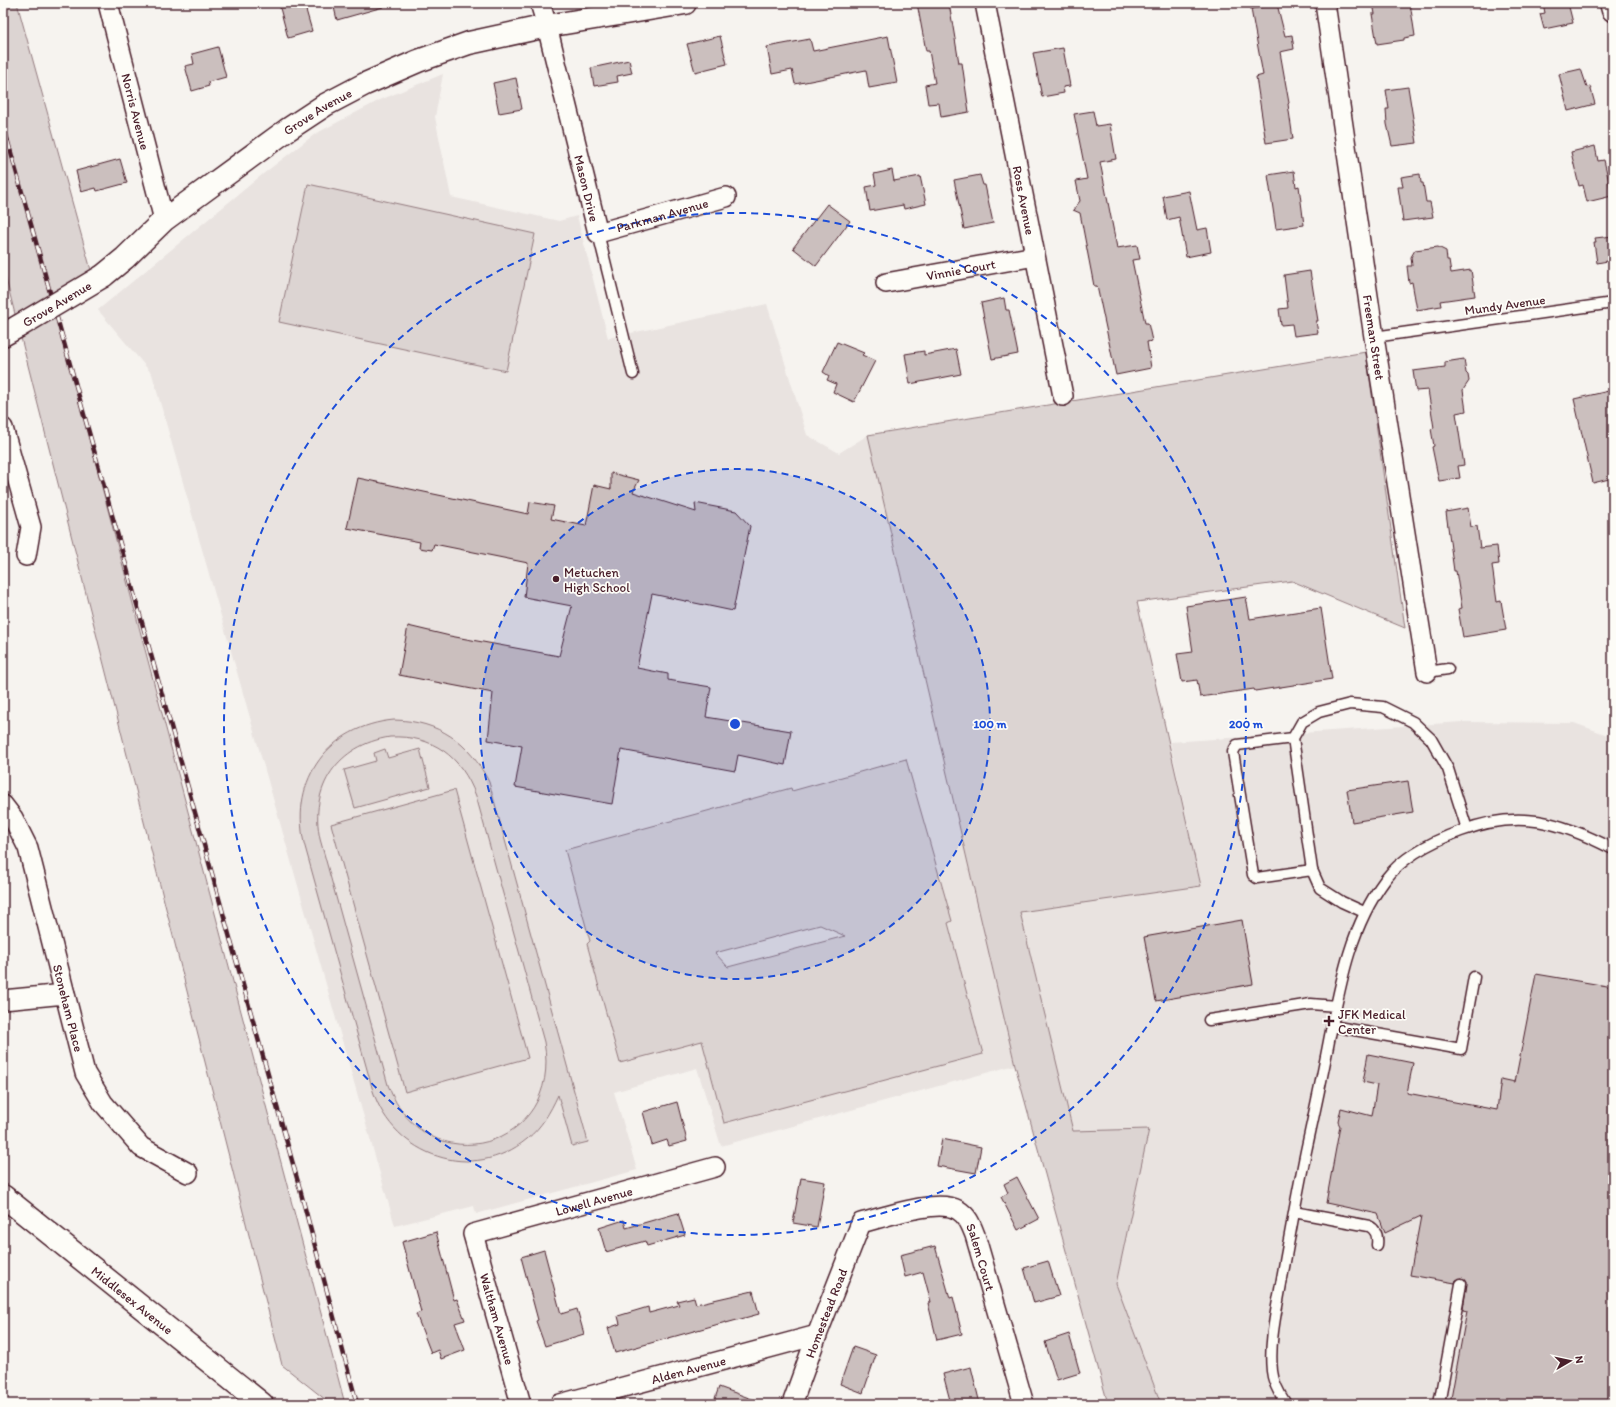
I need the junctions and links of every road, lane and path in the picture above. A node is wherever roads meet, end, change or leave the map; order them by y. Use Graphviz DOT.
graph roads {
  1 [pos="108,3"];
  2 [pos="540,3"];
  3 [pos="685,3"];
  4 [pos="985,3"];
  5 [pos="1325,3"];
  6 [pos="1611,3"];
  7 [pos="1613,10"];
  8 [pos="547,26"];
  9 [pos="726,197"];
  10 [pos="164,220"];
  11 [pos="598,233"];
  12 [pos="1035,256"];
  13 [pos="886,283"];
  14 [pos="1613,303"];
  15 [pos="11,330"];
  16 [pos="1374,337"];
  17 [pos="633,374"];
  18 [pos="1063,396"];
  19 [pos="3,428"];
  20 [pos="26,556"];
  21 [pos="1448,669"];
  22 [pos="1427,672"];
  23 [pos="1293,738"];
  24 [pos="3,805"];
  25 [pos="1467,829"];
  26 [pos="1613,849"];
  27 [pos="1312,870"];
  28 [pos="1364,912"];
  29 [pos="1474,977"];
  30 [pos="65,994"];
  31 [pos="3,1000"];
  32 [pos="1336,1006"];
  33 [pos="1210,1020"];
  34 [pos="1332,1026"];
  35 [pos="715,1167"];
  36 [pos="188,1173"];
  37 [pos="3,1196"];
  38 [pos="1294,1212"];
  39 [pos="861,1223"];
  40 [pos="473,1234"];
  41 [pos="1377,1245"];
  42 [pos="1461,1284"];
  43 [pos="817,1335"];
  44 [pos="262,1404"];
  45 [pos="521,1404"];
  46 [pos="560,1404"];
  47 [pos="792,1404"];
  48 [pos="1024,1404"];
  49 [pos="1286,1404"];
  50 [pos="1439,1404"];
  1 -- 10 [label="street, Norris Avenue"];
  2 -- 8 [label="street, Mason Drive"];
  3 -- 8 [label="street, Grove Avenue"];
  4 -- 12 [label="street, Ross Avenue"];
  5 -- 16 [label="street, Freeman Street"];
  6 -- 7 [label="street"];
  8 -- 10 [label="street, Grove Avenue"];
  8 -- 11 [label="street, Mason Drive"];
  9 -- 11 [label="street, Parkman Avenue"];
  10 -- 15 [label="street, Grove Avenue, bridge"];
  11 -- 17 [label="lane, Mason Drive"];
  12 -- 13 [label="street, Vinnie Court"];
  12 -- 18 [label="street, Ross Avenue"];
  14 -- 16 [label="lane, Mundy Avenue"];
  16 -- 22 [label="street, Freeman Street"];
  19 -- 20 [label="street"];
  21 -- 22 [label="lane"];
  23 -- 25 [label="lane"];
  23 -- 27 [label="lane"];
  23 -- 27 [label="lane"];
  24 -- 30 [label="street, Stoneham Place"];
  25 -- 26 [label="lane"];
  25 -- 28 [label="lane"];
  27 -- 28 [label="lane"];
  28 -- 32 [label="lane"];
  29 -- 34 [label="lane"];
  30 -- 31 [label="street"];
  30 -- 36 [label="street, Stoneham Place"];
  32 -- 33 [label="lane"];
  32 -- 34 [label="lane"];
  34 -- 38 [label="lane"];
  35 -- 40 [label="street, Lowell Avenue"];
  37 -- 44 [label="street, Middlesex Avenue"];
  38 -- 41 [label="lane"];
  38 -- 49 [label="lane"];
  39 -- 43 [label="street, Homestead Road"];
  39 -- 48 [label="street, Salem Court"];
  40 -- 45 [label="street, Waltham Avenue"];
  42 -- 50 [label="lane"];
  43 -- 46 [label="street, Alden Avenue"];
  43 -- 47 [label="street, Homestead Road"];
}
